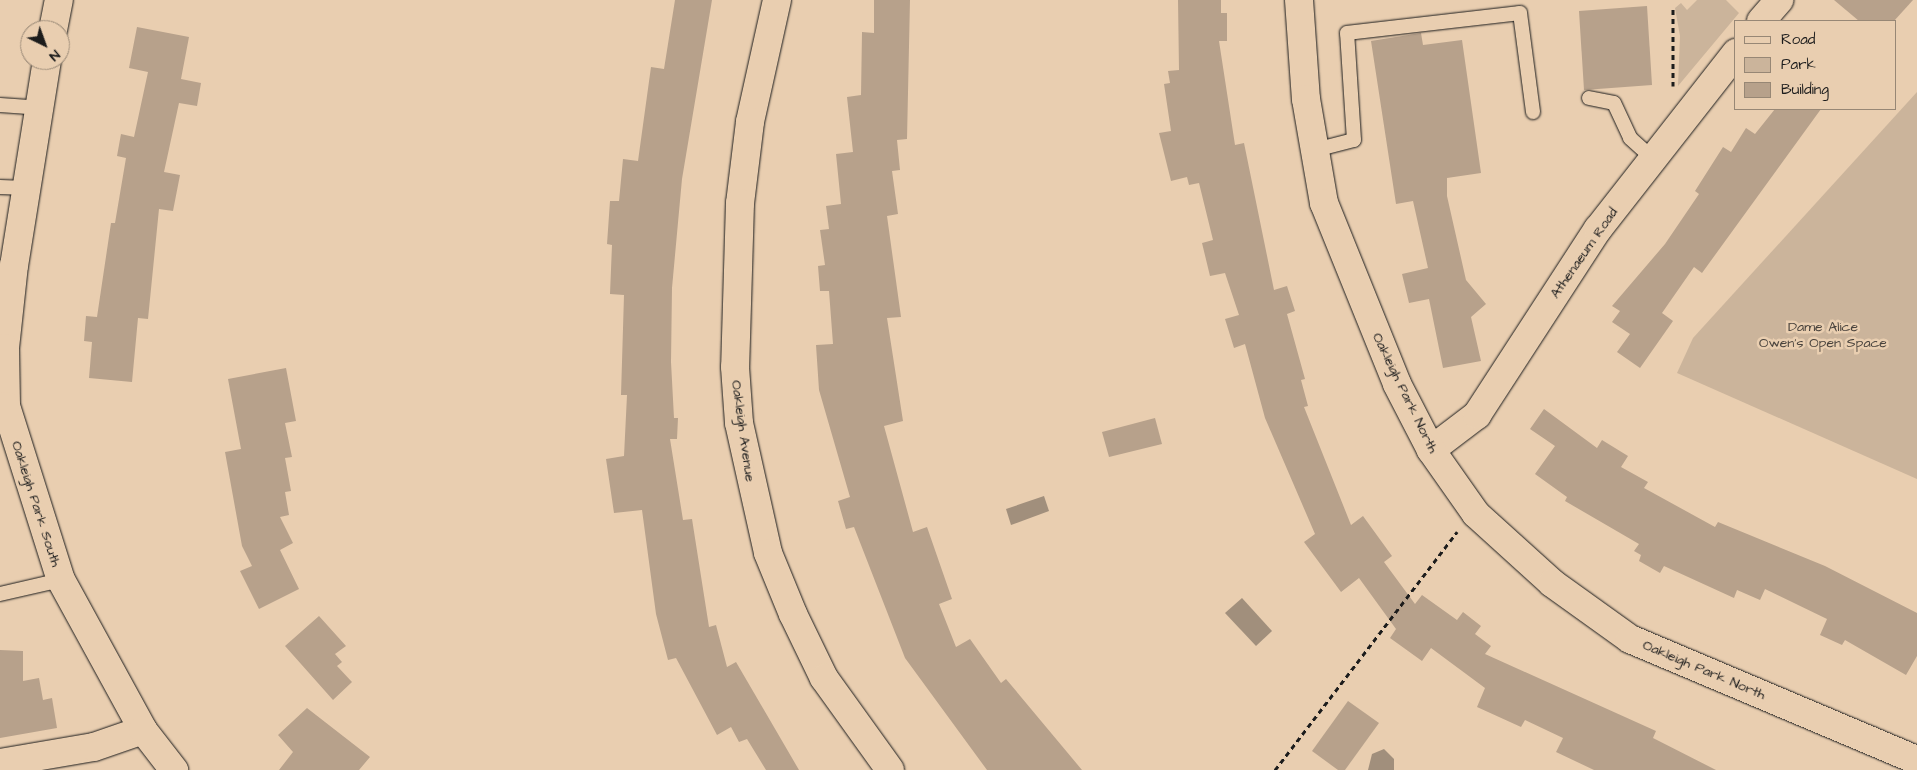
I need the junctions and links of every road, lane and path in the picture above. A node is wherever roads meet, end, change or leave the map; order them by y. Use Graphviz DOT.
graph roads {
  1 [pos="59,0"];
  2 [pos="777,0"];
  3 [pos="1299,0"];
  4 [pos="1779,0"];
  5 [pos="1673,9"];
  6 [pos="55,20"];
  7 [pos="1762,20"];
  8 [pos="1734,55"];
  9 [pos="46,70"];
  10 [pos="1589,98"];
  11 [pos="0,104"];
  12 [pos="40,108"];
  13 [pos="1534,112"];
  14 [pos="1682,120"];
  15 [pos="1315,150"];
  16 [pos="1652,158"];
  17 [pos="13,187"];
  18 [pos="2,348"];
  19 [pos="1432,450"];
  20 [pos="1476,514"];
  21 [pos="61,580"];
  22 [pos="0,594"];
  23 [pos="142,730"];
  24 [pos="1917,760"];
  25 [pos="0,763"];
  26 [pos="174,770"];
  27 [pos="890,770"];
  28 [pos="1275,770"];
  1 -- 6 [label="street"];
  2 -- 27 [label="street, Oakleigh Avenue"];
  3 -- 15 [label="street, Oakleigh Park North"];
  4 -- 7 [label="street"];
  5 -- 14 [label="path"];
  8 -- 14 [label="street, Athenaeum Road"];
  9 -- 12 [label="street, Oakleigh Park South"];
  10 -- 16 [label="lane"];
  11 -- 12 [label="lane"];
  12 -- 17 [label="street, Oakleigh Park South"];
  13 -- 15 [label="lane"];
  14 -- 16 [label="street, Athenaeum Road"];
  15 -- 19 [label="street, Oakleigh Park North"];
  16 -- 19 [label="street, Athenaeum Road"];
  17 -- 18 [label="street, Oakleigh Park South"];
  18 -- 21 [label="street, Oakleigh Park South"];
  19 -- 20 [label="street, Oakleigh Park North"];
  20 -- 24 [label="street, Oakleigh Park North"];
  20 -- 28 [label="path"];
  21 -- 22 [label="lane"];
  21 -- 23 [label="street, Oakleigh Park South"];
  23 -- 25 [label="street"];
  23 -- 26 [label="street, Oakleigh Park South"];
}
